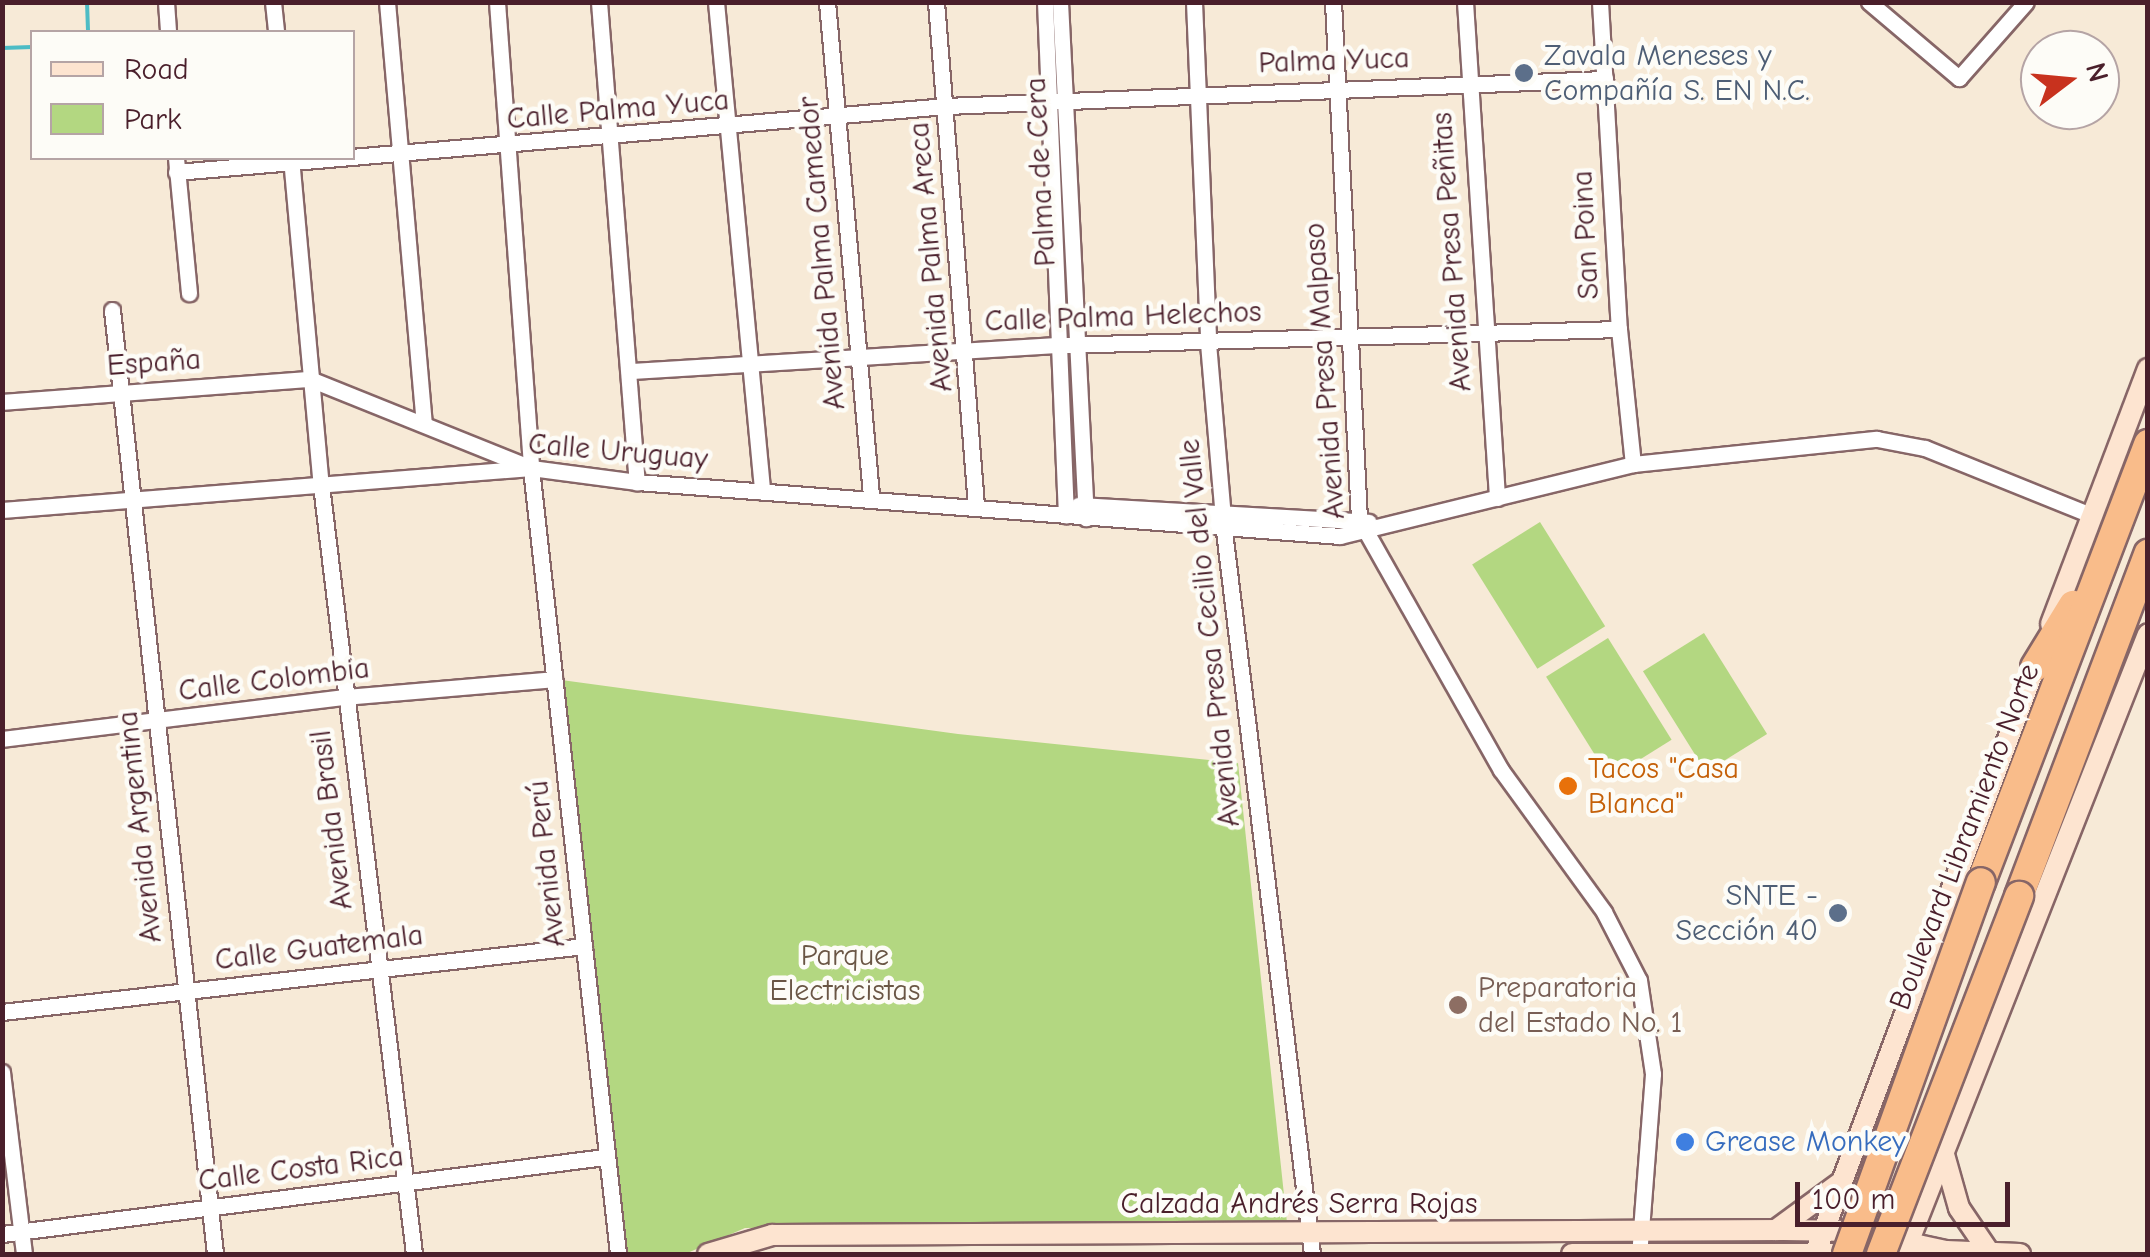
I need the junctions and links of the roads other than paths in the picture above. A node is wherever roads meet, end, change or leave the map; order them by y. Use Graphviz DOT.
graph roads {
  1 [pos="166,2"];
  2 [pos="272,2"];
  3 [pos="387,2"];
  4 [pos="496,2"];
  5 [pos="599,2"];
  6 [pos="716,2"];
  7 [pos="827,2"];
  8 [pos="936,2"];
  9 [pos="1045,2"];
  10 [pos="1060,2"];
  11 [pos="1194,2"];
  12 [pos="1333,2"];
  13 [pos="1465,2"];
  14 [pos="1600,2"];
  15 [pos="1869,2"];
  16 [pos="2026,2"];
  17 [pos="168,30"];
  18 [pos="276,30"];
  19 [pos="1605,79"];
  20 [pos="1469,83"];
  21 [pos="1337,88"];
  22 [pos="1198,94"];
  23 [pos="1056,101"];
  24 [pos="946,106"];
  25 [pos="838,118"];
  26 [pos="725,127"];
  27 [pos="609,140"];
  28 [pos="508,148"];
  29 [pos="400,157"];
  30 [pos="355,159"];
  31 [pos="318,160"];
  32 [pos="291,161"];
  33 [pos="176,165"];
  34 [pos="189,293"];
  35 [pos="112,310"];
  36 [pos="1618,329"];
  37 [pos="1483,332"];
  38 [pos="1348,335"];
  39 [pos="1208,343"];
  40 [pos="1061,346"];
  41 [pos="1079,346"];
  42 [pos="968,350"];
  43 [pos="859,357"];
  44 [pos="750,367"];
  45 [pos="2148,369"];
  46 [pos="630,371"];
  47 [pos="310,379"];
  48 [pos="122,392"];
  49 [pos="2,402"];
  50 [pos="424,422"];
  51 [pos="2148,444"];
  52 [pos="1634,464"];
  53 [pos="530,468"];
  54 [pos="637,482"];
  55 [pos="321,484"];
  56 [pos="762,492"];
  57 [pos="1497,498"];
  58 [pos="871,499"];
  59 [pos="133,503"];
  60 [pos="976,506"];
  61 [pos="2,510"];
  62 [pos="1061,510"];
  63 [pos="1087,512"];
  64 [pos="2091,515"];
  65 [pos="1224,523"];
  66 [pos="1366,525"];
  67 [pos="2108,548"];
  68 [pos="2148,554"];
  69 [pos="2148,634"];
  70 [pos="2035,666"];
  71 [pos="554,679"];
  72 [pos="345,697"];
  73 [pos="157,722"];
  74 [pos="2,739"];
  75 [pos="584,946"];
  76 [pos="377,966"];
  77 [pos="186,994"];
  78 [pos="2,1012"];
  79 [pos="2,1072"];
  80 [pos="1943,1150"];
  81 [pos="606,1158"];
  82 [pos="1848,1174"];
  83 [pos="403,1185"];
  84 [pos="211,1206"];
  85 [pos="1640,1230"];
  86 [pos="1776,1230"];
  87 [pos="1826,1231"];
  88 [pos="22,1232"];
  89 [pos="2,1234"];
  90 [pos="1312,1245"];
  91 [pos="1896,1248"];
  92 [pos="1989,1252"];
  93 [pos="1779,1253"];
  94 [pos="1816,1253"];
  95 [pos="24,1254"];
  96 [pos="216,1254"];
  97 [pos="414,1254"];
  98 [pos="618,1254"];
  99 [pos="708,1254"];
  100 [pos="1572,1254"];
  101 [pos="1639,1254"];
  102 [pos="1847,1254"];
  103 [pos="1855,1254"];
  104 [pos="2020,1254"];
  1 -- 17 [label="street"];
  2 -- 18 [label="street"];
  3 -- 29 [label="street"];
  4 -- 28 [label="street, Avenida Perú"];
  5 -- 27 [label="street"];
  6 -- 26 [label="street"];
  7 -- 25 [label="street, Avenida Palma Camedor"];
  8 -- 24 [label="street, Avenida Palma Areca"];
  9 -- 23 [label="street, Palma de Cera"];
  10 -- 23 [label="street, Palma de Cera"];
  11 -- 22 [label="street, Avenida Presa Cecilio del Valle"];
  12 -- 21 [label="street, Avenida Presa Malpaso"];
  13 -- 20 [label="street, Avenida Presa Peñitas"];
  14 -- 19 [label="street, San Poina"];
  15 -- 16 [label="street"];
  19 -- 20 [label="street, Palma Yuca"];
  19 -- 36 [label="street, San Poina"];
  20 -- 21 [label="street, Palma Yuca"];
  20 -- 37 [label="street, Avenida Presa Peñitas"];
  21 -- 22 [label="street, Palma Yuca"];
  21 -- 38 [label="street, Avenida Presa Malpaso"];
  22 -- 23 [label="street, Palma Yuca"];
  22 -- 39 [label="street, Avenida Presa Cecilio del Valle"];
  23 -- 24 [label="street, Calle Palma Yuca"];
  23 -- 40 [label="street, Palma de Cera"];
  23 -- 41 [label="street, Palma de Cera"];
  24 -- 25 [label="street, Calle Palma Yuca"];
  24 -- 42 [label="street, Avenida Palma Areca"];
  25 -- 26 [label="street, Calle Palma Yuca"];
  25 -- 43 [label="street, Avenida Palma Camedor"];
  26 -- 27 [label="street, Calle Palma Yuca"];
  26 -- 44 [label="street"];
  27 -- 28 [label="street, Calle Palma Yuca"];
  27 -- 46 [label="street"];
  28 -- 29 [label="street, Calle Palma Yuca"];
  28 -- 53 [label="street, Avenida Perú"];
  29 -- 30 [label="street, Calle Palma Yuca"];
  29 -- 50 [label="street"];
  31 -- 32 [label="street, Calle Palma Yuca"];
  32 -- 33 [label="street, Calle Palma Yuca"];
  32 -- 47 [label="street, Avenida Brasil"];
  33 -- 34 [label="street"];
  35 -- 48 [label="street, Avenida Argentina"];
  36 -- 37 [label="street, Calle Palma Helechos"];
  36 -- 52 [label="street, San Poina"];
  37 -- 38 [label="street, Calle Palma Helechos"];
  37 -- 57 [label="street, Avenida Presa Peñitas"];
  38 -- 39 [label="street, Calle Palma Helechos"];
  38 -- 66 [label="street, Avenida Presa Malpaso"];
  39 -- 41 [label="street, Calle Palma Helechos"];
  39 -- 65 [label="street, Avenida Presa Cecilio del Valle"];
  40 -- 41 [label="street, Calle Palma Helechos"];
  40 -- 42 [label="street, Calle Palma Helechos"];
  40 -- 62 [label="street, Palma de Cera"];
  41 -- 63 [label="street, Palma de Cera"];
  42 -- 43 [label="street, Calle Palma Helechos"];
  42 -- 60 [label="street, Avenida Palma Areca"];
  43 -- 44 [label="street, Calle Palma Helechos"];
  43 -- 58 [label="street, Avenida Palma Camedor"];
  44 -- 46 [label="street, Calle Palma Helechos"];
  44 -- 56 [label="street"];
  45 -- 64 [label="main road"];
  46 -- 54 [label="street"];
  47 -- 48 [label="street, España"];
  47 -- 50 [label="street"];
  47 -- 55 [label="street, Avenida Brasil"];
  48 -- 49 [label="street, España"];
  48 -- 59 [label="street, Avenida Argentina"];
  50 -- 53 [label="street"];
  51 -- 67 [label="highway, Boulevard Libramiento Norte"];
  52 -- 57 [label="street, Calle Uruguay"];
  52 -- 64 [label="street, Calle Uruguay"];
  53 -- 54 [label="street, Calle Uruguay"];
  53 -- 55 [label="street, Calle Uruguay"];
  53 -- 71 [label="street, Avenida Perú"];
  54 -- 56 [label="street, Calle Uruguay"];
  55 -- 59 [label="street, Calle Uruguay"];
  55 -- 72 [label="street, Avenida Brasil"];
  56 -- 58 [label="street, Calle Uruguay"];
  57 -- 66 [label="street, Calle Uruguay"];
  58 -- 60 [label="street, Calle Uruguay"];
  59 -- 61 [label="street, Calle Uruguay"];
  59 -- 73 [label="street, Avenida Argentina"];
  60 -- 62 [label="street, Calle Uruguay"];
  62 -- 63 [label="street, Calle Uruguay"];
  63 -- 65 [label="street, Calle Uruguay"];
  64 -- 70 [label="main road"];
  65 -- 66 [label="street, Calle Uruguay"];
  65 -- 90 [label="street, Avenida Presa Cecilio del Valle"];
  66 -- 85 [label="street, Avenida Presa Malpaso"];
  67 -- 70 [label="highway"];
  67 -- 102 [label="highway, Boulevard Libramiento Norte, bridge"];
  68 -- 91 [label="highway, bridge"];
  69 -- 80 [label="main road"];
  70 -- 82 [label="main road"];
  71 -- 72 [label="street, Calle Colombia"];
  71 -- 75 [label="street, Avenida Perú"];
  72 -- 73 [label="street, Calle Colombia"];
  72 -- 76 [label="street, Avenida Brasil"];
  73 -- 74 [label="street, Calle Colombia"];
  73 -- 77 [label="street, Avenida Argentina"];
  75 -- 76 [label="street, Calle Guatemala"];
  75 -- 81 [label="street, Avenida Perú"];
  76 -- 77 [label="street, Calle Guatemala"];
  76 -- 83 [label="street, Avenida Brasil"];
  77 -- 78 [label="street, Calle Guatemala"];
  77 -- 84 [label="street, Avenida Argentina"];
  79 -- 88 [label="street"];
  80 -- 91 [label="main road"];
  80 -- 92 [label="main road"];
  81 -- 83 [label="street, Calle Costa Rica"];
  81 -- 98 [label="street, Avenida Perú"];
  82 -- 86 [label="main road"];
  82 -- 87 [label="main road"];
  83 -- 84 [label="street, Calle Costa Rica"];
  83 -- 97 [label="street, Avenida Brasil"];
  84 -- 88 [label="street, Calle Costa Rica"];
  84 -- 96 [label="street, Avenida Argentina"];
  85 -- 86 [label="main road, Calzada Andrés Serra Rojas"];
  85 -- 90 [label="main road, Calzada Andrés Serra Rojas"];
  85 -- 101 [label="street, Avenida Presa Malpaso"];
  86 -- 87 [label="main road, Calzada Andrés Serra Rojas"];
  87 -- 91 [label="main road, Calzada Andrés Serra Rojas"];
  87 -- 94 [label="main road"];
  88 -- 89 [label="street, Calle Costa Rica"];
  88 -- 95 [label="street"];
  90 -- 99 [label="main road, Calzada Andrés Serra Rojas"];
  91 -- 92 [label="main road, Calzada Andrés Serra Rojas"];
  92 -- 104 [label="main road, Calzada Andrés Serra Rojas"];
  93 -- 94 [label="main road"];
  93 -- 101 [label="main road"];
  94 -- 103 [label="main road"];
  100 -- 101 [label="main road"];
}
